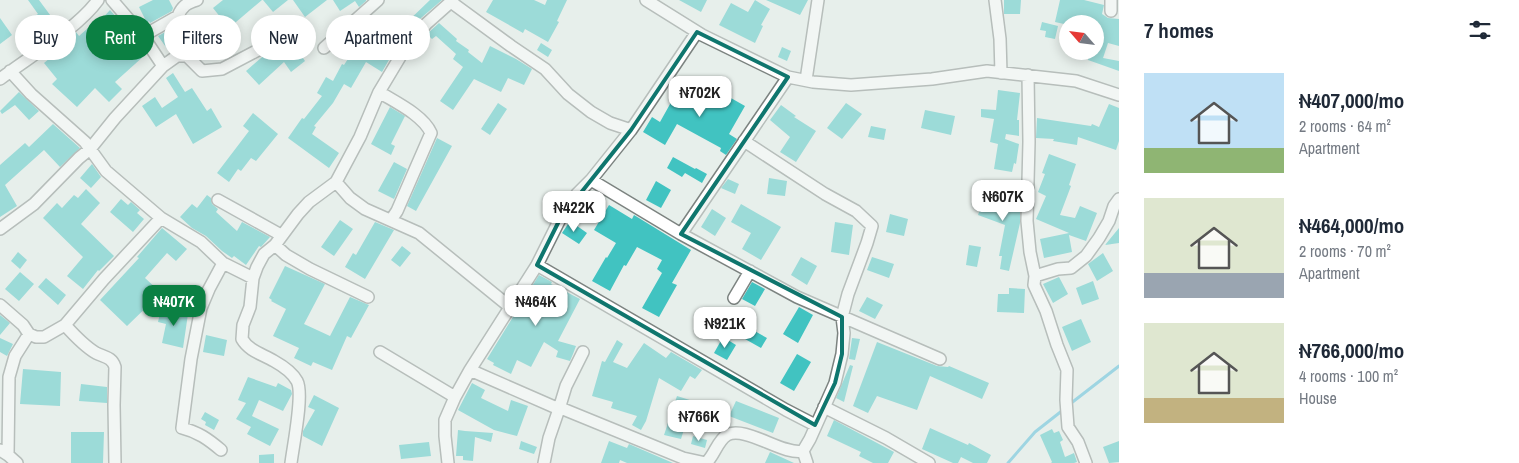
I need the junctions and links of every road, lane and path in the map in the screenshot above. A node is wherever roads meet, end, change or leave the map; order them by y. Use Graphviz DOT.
graph roads {
  1 [pos="112,0"];
  2 [pos="197,0"];
  3 [pos="378,0"];
  4 [pos="646,0"];
  5 [pos="818,0"];
  6 [pos="995,0"];
  7 [pos="452,1"];
  8 [pos="94,2"];
  9 [pos="125,15"];
  10 [pos="154,30"];
  11 [pos="697,32"];
  12 [pos="324,48"];
  13 [pos="154,54"];
  14 [pos="251,54"];
  15 [pos="163,66"];
  16 [pos="1001,73"];
  17 [pos="3,75"];
  18 [pos="1028,75"];
  19 [pos="788,77"];
  20 [pos="806,80"];
  21 [pos="379,92"];
  22 [pos="1119,95"];
  23 [pos="631,130"];
  24 [pos="744,141"];
  25 [pos="90,149"];
  26 [pos="591,180"];
  27 [pos="336,182"];
  28 [pos="1119,199"];
  29 [pos="218,200"];
  30 [pos="162,218"];
  31 [pos="391,220"];
  32 [pos="0,229"];
  33 [pos="681,234"];
  34 [pos="282,235"];
  35 [pos="275,245"];
  36 [pos="223,263"];
  37 [pos="537,265"];
  38 [pos="750,271"];
  39 [pos="1035,276"];
  40 [pos="253,278"];
  41 [pos="368,297"];
  42 [pos="734,298"];
  43 [pos="0,306"];
  44 [pos="510,307"];
  45 [pos="842,317"];
  46 [pos="65,325"];
  47 [pos="29,334"];
  48 [pos="380,352"];
  49 [pos="583,352"];
  50 [pos="940,359"];
  51 [pos="470,370"];
  52 [pos="455,398"];
  53 [pos="824,407"];
  54 [pos="559,409"];
  55 [pos="815,425"];
  56 [pos="221,450"];
  57 [pos="802,451"];
  58 [pos="4,452"];
  59 [pos="17,463"];
  60 [pos="115,463"];
  61 [pos="291,463"];
  62 [pos="448,463"];
  63 [pos="544,463"];
  64 [pos="706,463"];
  65 [pos="807,463"];
  66 [pos="929,463"];
  67 [pos="1086,463"];
  1 -- 9 [label="street"];
  2 -- 10 [label="street"];
  3 -- 12 [label="street"];
  4 -- 11 [label="street"];
  5 -- 20 [label="street"];
  6 -- 16 [label="street"];
  7 -- 21 [label="street"];
  7 -- 23 [label="street"];
  8 -- 17 [label="street"];
  11 -- 19 [label="street"];
  11 -- 23 [label="street"];
  13 -- 15 [label="street"];
  14 -- 15 [label="street"];
  15 -- 25 [label="street"];
  16 -- 18 [label="street"];
  16 -- 20 [label="street"];
  17 -- 25 [label="street"];
  18 -- 22 [label="street"];
  18 -- 39 [label="street"];
  19 -- 20 [label="street"];
  19 -- 24 [label="street"];
  21 -- 27 [label="street"];
  21 -- 31 [label="street"];
  23 -- 26 [label="street"];
  24 -- 33 [label="street"];
  24 -- 45 [label="street"];
  25 -- 30 [label="street"];
  25 -- 32 [label="street"];
  26 -- 33 [label="street"];
  26 -- 37 [label="street"];
  27 -- 31 [label="street"];
  27 -- 34 [label="street"];
  28 -- 39 [label="street"];
  29 -- 34 [label="street"];
  30 -- 36 [label="street"];
  30 -- 46 [label="street"];
  31 -- 44 [label="street"];
  33 -- 38 [label="street"];
  34 -- 35 [label="street"];
  35 -- 40 [label="street"];
  35 -- 41 [label="street"];
  36 -- 40 [label="street"];
  36 -- 56 [label="street"];
  37 -- 44 [label="street"];
  37 -- 55 [label="street"];
  38 -- 42 [label="street"];
  38 -- 45 [label="street"];
  39 -- 67 [label="street"];
  40 -- 61 [label="street"];
  43 -- 47 [label="street"];
  44 -- 51 [label="street"];
  45 -- 50 [label="street"];
  45 -- 53 [label="street"];
  46 -- 47 [label="street"];
  46 -- 60 [label="street"];
  47 -- 58 [label="street"];
  48 -- 52 [label="street"];
  49 -- 54 [label="street"];
  51 -- 52 [label="street"];
  51 -- 54 [label="street"];
  52 -- 62 [label="street"];
  53 -- 55 [label="street"];
  53 -- 66 [label="street"];
  54 -- 63 [label="street"];
  54 -- 64 [label="street"];
  55 -- 57 [label="street"];
  57 -- 64 [label="street"];
  57 -- 65 [label="street"];
  58 -- 59 [label="street"];
}
